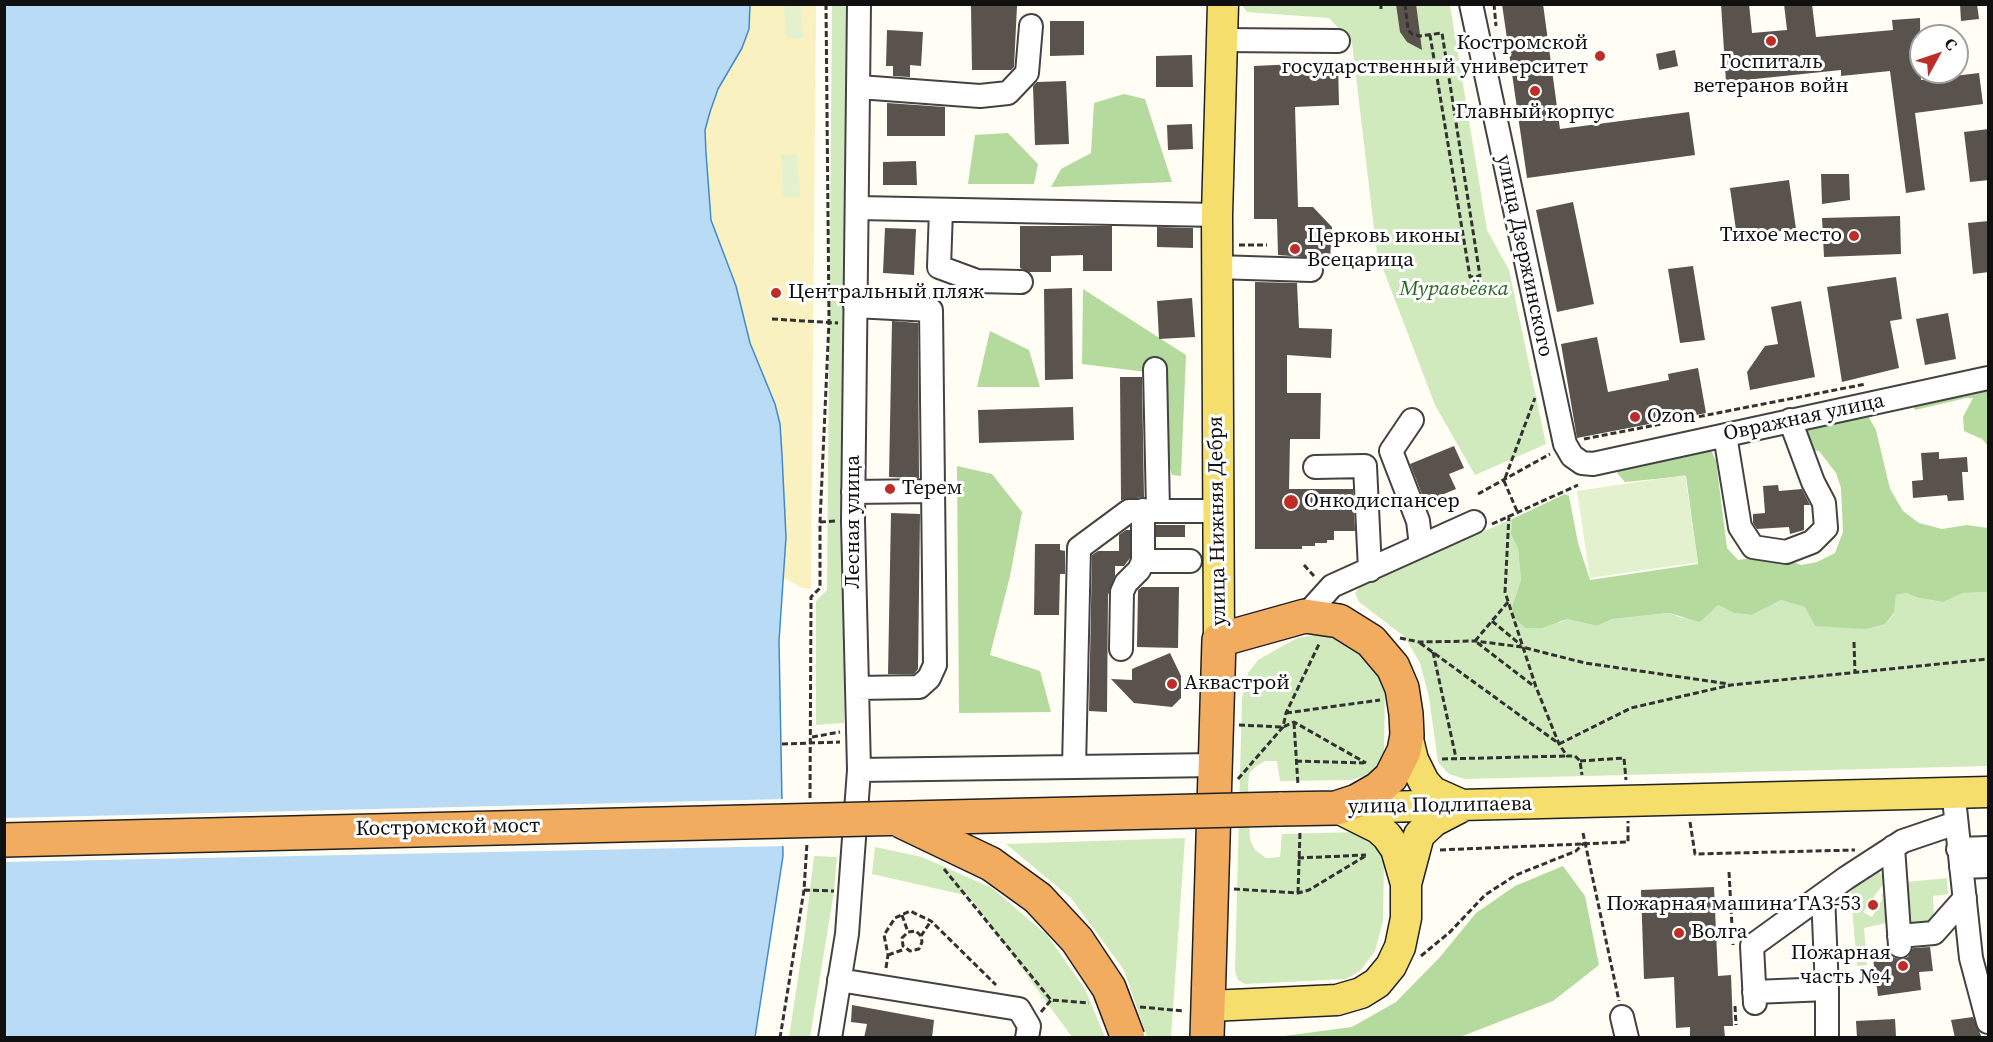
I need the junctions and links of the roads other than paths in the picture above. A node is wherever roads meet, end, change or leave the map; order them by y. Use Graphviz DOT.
graph roads {
  1 [pos="859,4"];
  2 [pos="1223,4"];
  3 [pos="1471,4"];
  4 [pos="1030,26"];
  5 [pos="1223,40"];
  6 [pos="1338,41"];
  7 [pos="859,87"];
  8 [pos="858,208"];
  9 [pos="941,210"];
  10 [pos="1217,215"];
  11 [pos="1224,256"];
  12 [pos="1311,270"];
  13 [pos="1021,282"];
  14 [pos="855,306"];
  15 [pos="1155,369"];
  16 [pos="1989,378"];
  17 [pos="1412,420"];
  18 [pos="1790,420"];
  19 [pos="1725,435"];
  20 [pos="1566,443"];
  21 [pos="1315,467"];
  22 [pos="932,491"];
  23 [pos="853,492"];
  24 [pos="1150,510"];
  25 [pos="1217,511"];
  26 [pos="1482,523"];
  27 [pos="1421,546"];
  28 [pos="1143,561"];
  29 [pos="1190,561"];
  30 [pos="1370,570"];
  31 [pos="1313,628"];
  32 [pos="1219,640"];
  33 [pos="1121,649"];
  34 [pos="857,688"];
  35 [pos="1407,735"];
  36 [pos="1074,767"];
  37 [pos="859,770"];
  38 [pos="1226,774"];
  39 [pos="1989,792"];
  40 [pos="1953,793"];
  41 [pos="1465,806"];
  42 [pos="1336,808"];
  43 [pos="891,817"];
  44 [pos="1956,823"];
  45 [pos="4,840"];
  46 [pos="1893,847"];
  47 [pos="1989,848"];
  48 [pos="1959,858"];
  49 [pos="1989,866"];
  50 [pos="1406,884"];
  51 [pos="1822,894"];
  52 [pos="1965,898"];
  53 [pos="839,980"];
  54 [pos="1827,989"];
  55 [pos="1202,1021"];
  56 [pos="1129,1022"];
  57 [pos="1989,1022"];
  58 [pos="830,1038"];
  59 [pos="1027,1038"];
  60 [pos="1827,1038"];
  1 -- 7 [label="street, Лесная улица"];
  2 -- 5 [label="main road, улица Нижняя Дебря"];
  3 -- 20 [label="street, улица Дзержинского"];
  4 -- 7 [label="street"];
  5 -- 6 [label="street"];
  5 -- 10 [label="main road, улица Нижняя Дебря"];
  7 -- 8 [label="street, Лесная улица"];
  8 -- 9 [label="street"];
  8 -- 14 [label="street, Лесная улица"];
  9 -- 10 [label="street"];
  9 -- 13 [label="street"];
  10 -- 11 [label="main road, улица Нижняя Дебря"];
  11 -- 12 [label="street"];
  11 -- 25 [label="main road, улица Нижняя Дебря"];
  14 -- 22 [label="street"];
  14 -- 23 [label="street, Лесная улица"];
  15 -- 24 [label="street"];
  16 -- 18 [label="street, Овражная улица"];
  17 -- 27 [label="street"];
  18 -- 19 [label="street, Овражная улица"];
  18 -- 19 [label="street"];
  19 -- 20 [label="street, Овражная улица"];
  21 -- 30 [label="street"];
  22 -- 23 [label="street"];
  22 -- 34 [label="street"];
  23 -- 34 [label="street, Лесная улица"];
  24 -- 25 [label="street"];
  24 -- 28 [label="street"];
  24 -- 36 [label="street"];
  25 -- 32 [label="main road, улица Нижняя Дебря"];
  26 -- 27 [label="street"];
  27 -- 30 [label="street"];
  28 -- 29 [label="street"];
  28 -- 33 [label="street"];
  30 -- 31 [label="street"];
  31 -- 32 [label="highway"];
  31 -- 35 [label="highway"];
  32 -- 38 [label="highway, улица Нижняя Дебря"];
  34 -- 37 [label="street, Лесная улица"];
  35 -- 41 [label="main road"];
  35 -- 42 [label="highway"];
  36 -- 37 [label="street"];
  36 -- 38 [label="street"];
  37 -- 53 [label="street, Лесная улица"];
  38 -- 55 [label="highway, улица Нижняя Дебря"];
  39 -- 40 [label="main road, улица Подлипаева"];
  40 -- 41 [label="main road, улица Подлипаева"];
  40 -- 44 [label="street"];
  41 -- 42 [label="main road, улица Подлипаева"];
  41 -- 50 [label="main road"];
  42 -- 43 [label="highway, улица Подлипаева, bridge"];
  42 -- 50 [label="main road"];
  43 -- 45 [label="highway, Костромской мост, bridge"];
  43 -- 56 [label="highway, bridge"];
  44 -- 46 [label="street"];
  44 -- 48 [label="street"];
  46 -- 51 [label="street"];
  46 -- 52 [label="street"];
  47 -- 48 [label="street"];
  48 -- 49 [label="street"];
  48 -- 52 [label="street"];
  50 -- 55 [label="main road"];
  51 -- 54 [label="street"];
  51 -- 54 [label="street"];
  52 -- 57 [label="street"];
  53 -- 58 [label="street, Лесная улица"];
  53 -- 59 [label="street"];
  54 -- 60 [label="street"];
}
